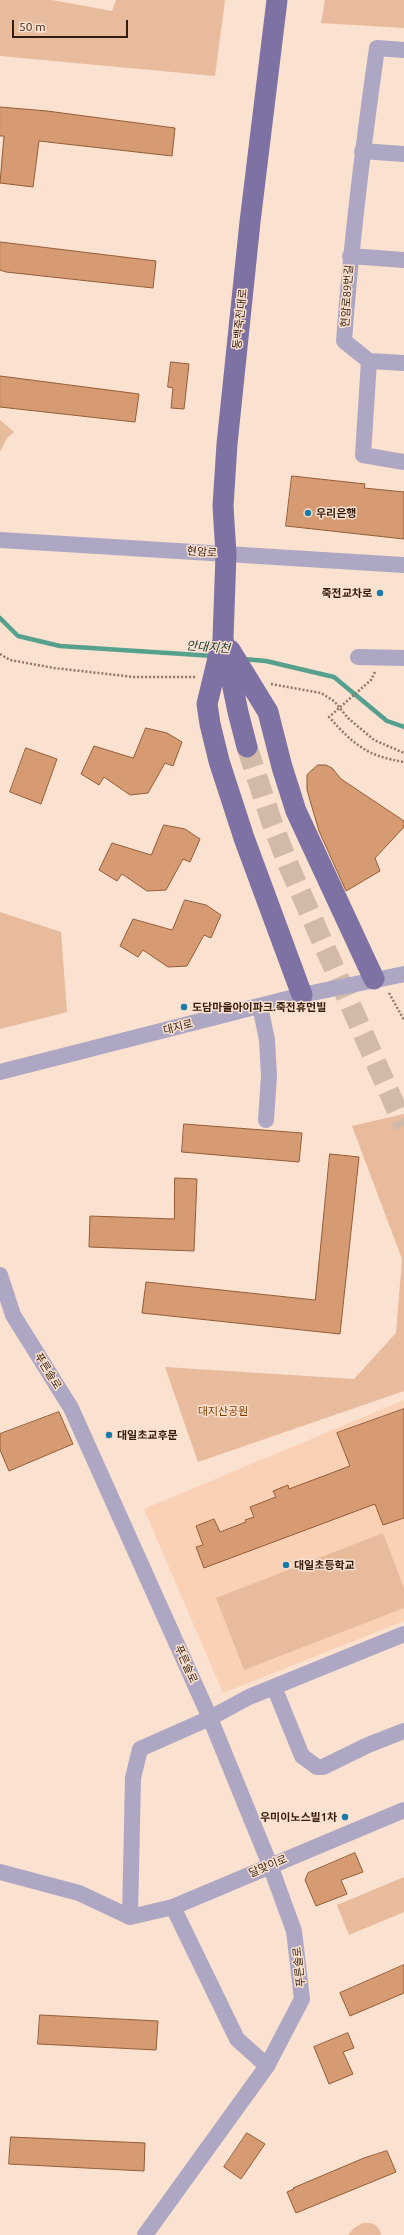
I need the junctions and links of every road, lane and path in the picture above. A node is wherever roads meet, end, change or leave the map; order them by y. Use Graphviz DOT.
graph roads {
  1 [pos="276,0"];
  2 [pos="404,50"];
  3 [pos="362,152"];
  4 [pos="404,154"];
  5 [pos="350,256"];
  6 [pos="404,260"];
  7 [pos="368,362"];
  8 [pos="404,363"];
  9 [pos="404,462"];
  10 [pos="0,540"];
  11 [pos="226,554"];
  12 [pos="404,565"];
  13 [pos="223,639"];
  14 [pos="358,657"];
  15 [pos="404,658"];
  16 [pos="371,680"];
  17 [pos="247,747"];
  18 [pos="404,762"];
  19 [pos="404,974"];
  20 [pos="378,979"];
  21 [pos="302,996"];
  22 [pos="260,1006"];
  23 [pos="404,1020"];
  24 [pos="0,1072"];
  25 [pos="266,1120"];
  26 [pos="0,1275"];
  27 [pos="404,1634"];
  28 [pos="274,1687"];
  29 [pos="210,1718"];
  30 [pos="404,1731"];
  31 [pos="404,1810"];
  32 [pos="270,1865"];
  33 [pos="0,1872"];
  34 [pos="172,1907"];
  35 [pos="130,1917"];
  36 [pos="267,2066"];
  37 [pos="145,2235"];
  1 -- 11 [label="main road, 동백죽전대로"];
  2 -- 3 [label="street, 현암로89번길"];
  3 -- 4 [label="street"];
  3 -- 5 [label="street, 현암로89번길"];
  5 -- 6 [label="street, 현암로89번길"];
  5 -- 7 [label="street, 현암로89번길"];
  7 -- 8 [label="street"];
  7 -- 9 [label="street"];
  10 -- 11 [label="street, 현암로"];
  11 -- 12 [label="street, 현암로"];
  11 -- 13 [label="main road, 동백죽전대로"];
  13 -- 17 [label="main road"];
  13 -- 20 [label="main road"];
  13 -- 21 [label="main road"];
  14 -- 15 [label="street"];
  16 -- 18 [label="path"];
  19 -- 20 [label="street, 대지로"];
  20 -- 21 [label="street, 대지로"];
  20 -- 23 [label="path"];
  21 -- 22 [label="street, 대지로"];
  22 -- 24 [label="street, 대지로"];
  22 -- 25 [label="street"];
  26 -- 29 [label="street, 푸른솔로"];
  27 -- 28 [label="street"];
  28 -- 29 [label="street"];
  28 -- 30 [label="street"];
  29 -- 32 [label="street, 푸른솔로"];
  29 -- 35 [label="street"];
  31 -- 32 [label="street, 달맞이로"];
  32 -- 34 [label="street, 달맞이로"];
  32 -- 36 [label="street, 푸른솔로"];
  33 -- 35 [label="street"];
  34 -- 35 [label="street, 달맞이로"];
  34 -- 36 [label="street"];
  36 -- 37 [label="street, 푸른솔로"];
}
